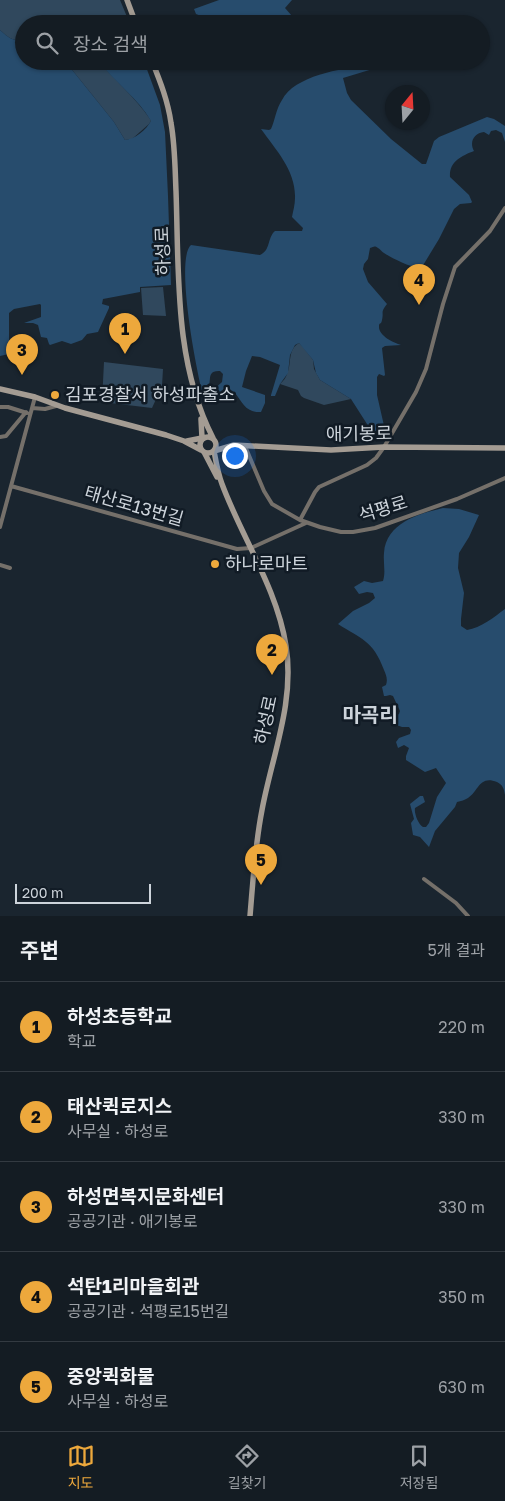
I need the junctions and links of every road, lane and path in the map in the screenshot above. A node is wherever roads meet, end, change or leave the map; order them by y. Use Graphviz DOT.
graph roads {
  1 [pos="127,0"];
  2 [pos="133,15"];
  3 [pos="155,70"];
  4 [pos="505,208"];
  5 [pos="0,389"];
  6 [pos="35,397"];
  7 [pos="58,405"];
  8 [pos="0,407"];
  9 [pos="32,408"];
  10 [pos="28,413"];
  11 [pos="201,414"];
  12 [pos="0,437"];
  13 [pos="202,438"];
  14 [pos="214,439"];
  15 [pos="184,441"];
  16 [pos="234,445"];
  17 [pos="245,446"];
  18 [pos="384,447"];
  19 [pos="505,448"];
  20 [pos="202,451"];
  21 [pos="214,451"];
  22 [pos="505,478"];
  23 [pos="221,483"];
  24 [pos="10,486"];
  25 [pos="300,520"];
  26 [pos="306,523"];
  27 [pos="0,527"];
  28 [pos="251,548"];
  29 [pos="0,565"];
  30 [pos="10,568"];
  31 [pos="424,878"];
  32 [pos="250,916"];
  33 [pos="468,916"];
  1 -- 2 [label="street"];
  3 -- 11 [label="street, 하성로"];
  4 -- 18 [label="street"];
  5 -- 6 [label="street"];
  6 -- 7 [label="street"];
  6 -- 9 [label="street"];
  7 -- 9 [label="street"];
  7 -- 15 [label="street"];
  8 -- 10 [label="street"];
  9 -- 10 [label="street"];
  10 -- 12 [label="street"];
  10 -- 24 [label="street"];
  11 -- 13 [label="street"];
  11 -- 14 [label="street, 하성로"];
  13 -- 14 [label="street"];
  13 -- 15 [label="street"];
  13 -- 20 [label="street"];
  14 -- 16 [label="street"];
  14 -- 21 [label="street"];
  15 -- 20 [label="street"];
  16 -- 17 [label="street, 애기봉로"];
  16 -- 21 [label="street, 애기봉로"];
  17 -- 18 [label="street, 애기봉로"];
  17 -- 25 [label="street, 석평로"];
  18 -- 19 [label="street, 애기봉로"];
  18 -- 25 [label="street"];
  20 -- 21 [label="street"];
  20 -- 23 [label="street"];
  21 -- 23 [label="street, 하성로"];
  22 -- 26 [label="street, 석평로"];
  23 -- 28 [label="street, 하성로"];
  24 -- 27 [label="street"];
  24 -- 28 [label="street, 태산로13번길"];
  25 -- 26 [label="street, 석평로"];
  26 -- 28 [label="street"];
  28 -- 32 [label="street, 하성로"];
  29 -- 30 [label="street"];
  31 -- 33 [label="street"];
}
